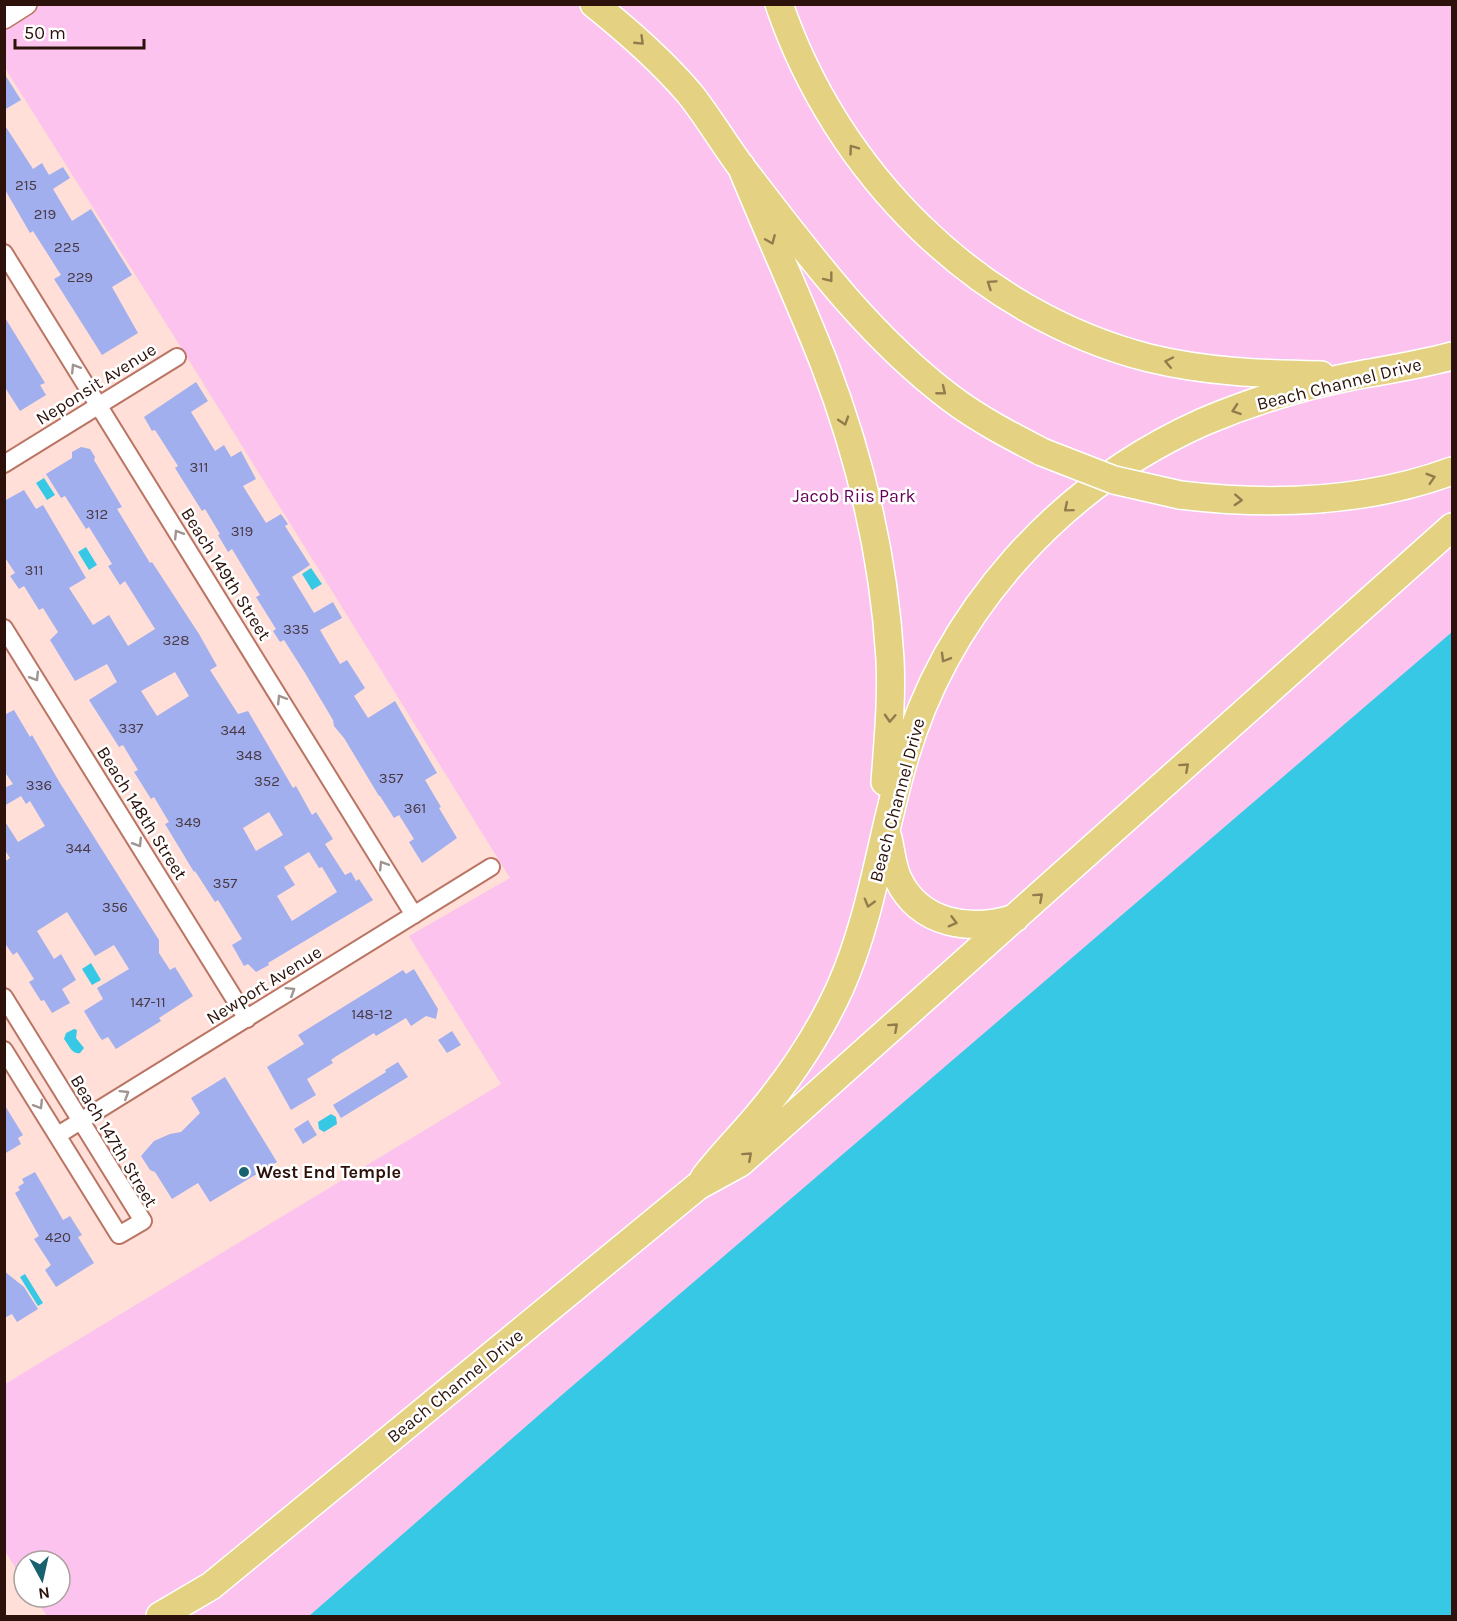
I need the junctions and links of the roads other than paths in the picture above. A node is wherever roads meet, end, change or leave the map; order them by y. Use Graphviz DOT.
graph roads {
  1 [pos="26,4"];
  2 [pos="594,4"];
  3 [pos="779,4"];
  4 [pos="4,18"];
  5 [pos="741,166"];
  6 [pos="4,253"];
  7 [pos="1452,356"];
  8 [pos="177,357"];
  9 [pos="1352,376"];
  10 [pos="99,406"];
  11 [pos="4,464"];
  12 [pos="1452,471"];
  13 [pos="1452,527"];
  14 [pos="4,628"];
  15 [pos="887,831"];
  16 [pos="491,867"];
  17 [pos="414,915"];
  18 [pos="1016,918"];
  19 [pos="4,997"];
  20 [pos="247,1018"];
  21 [pos="32,1041"];
  22 [pos="6,1054"];
  23 [pos="81,1121"];
  24 [pos="58,1136"];
  25 [pos="698,1186"];
  26 [pos="211,1586"];
  27 [pos="160,1617"];
  28 [pos="185,1617"];
  1 -- 4 [label="street"];
  2 -- 5 [label="main road, one-way"];
  9 -- 3 [label="main road, one-way"];
  5 -- 12 [label="main road, one-way, bridge"];
  5 -- 15 [label="main road, one-way"];
  10 -- 6 [label="street, Beach 149th Street, one-way"];
  7 -- 9 [label="main road, Beach Channel Drive"];
  8 -- 10 [label="street, Neponsit Avenue"];
  9 -- 15 [label="main road, Beach Channel Drive, one-way"];
  10 -- 11 [label="street, Neponsit Avenue"];
  17 -- 10 [label="street, Beach 149th Street, one-way"];
  18 -- 13 [label="main road, Beach Channel Drive, one-way"];
  14 -- 20 [label="street, Beach 148th Street, one-way"];
  15 -- 18 [label="main road, one-way"];
  15 -- 25 [label="main road, Beach Channel Drive, one-way"];
  16 -- 17 [label="street, Newport Avenue"];
  20 -- 17 [label="street, Newport Avenue, one-way"];
  25 -- 18 [label="main road, Beach Channel Drive, one-way"];
  19 -- 21 [label="street, Beach 147th Street"];
  23 -- 20 [label="street, Newport Avenue, one-way"];
  21 -- 22 [label="street"];
  21 -- 23 [label="street, Beach 147th Street"];
  22 -- 24 [label="street, Beach 147th Street, one-way"];
  23 -- 24 [label="street, Newport Avenue"];
  23 -- 24 [label="street, Beach 147th Street"];
  25 -- 26 [label="main road, Beach Channel Drive"];
  26 -- 27 [label="main road, Beach Channel Drive"];
  26 -- 28 [label="main road, Beach Channel Drive"];
}
